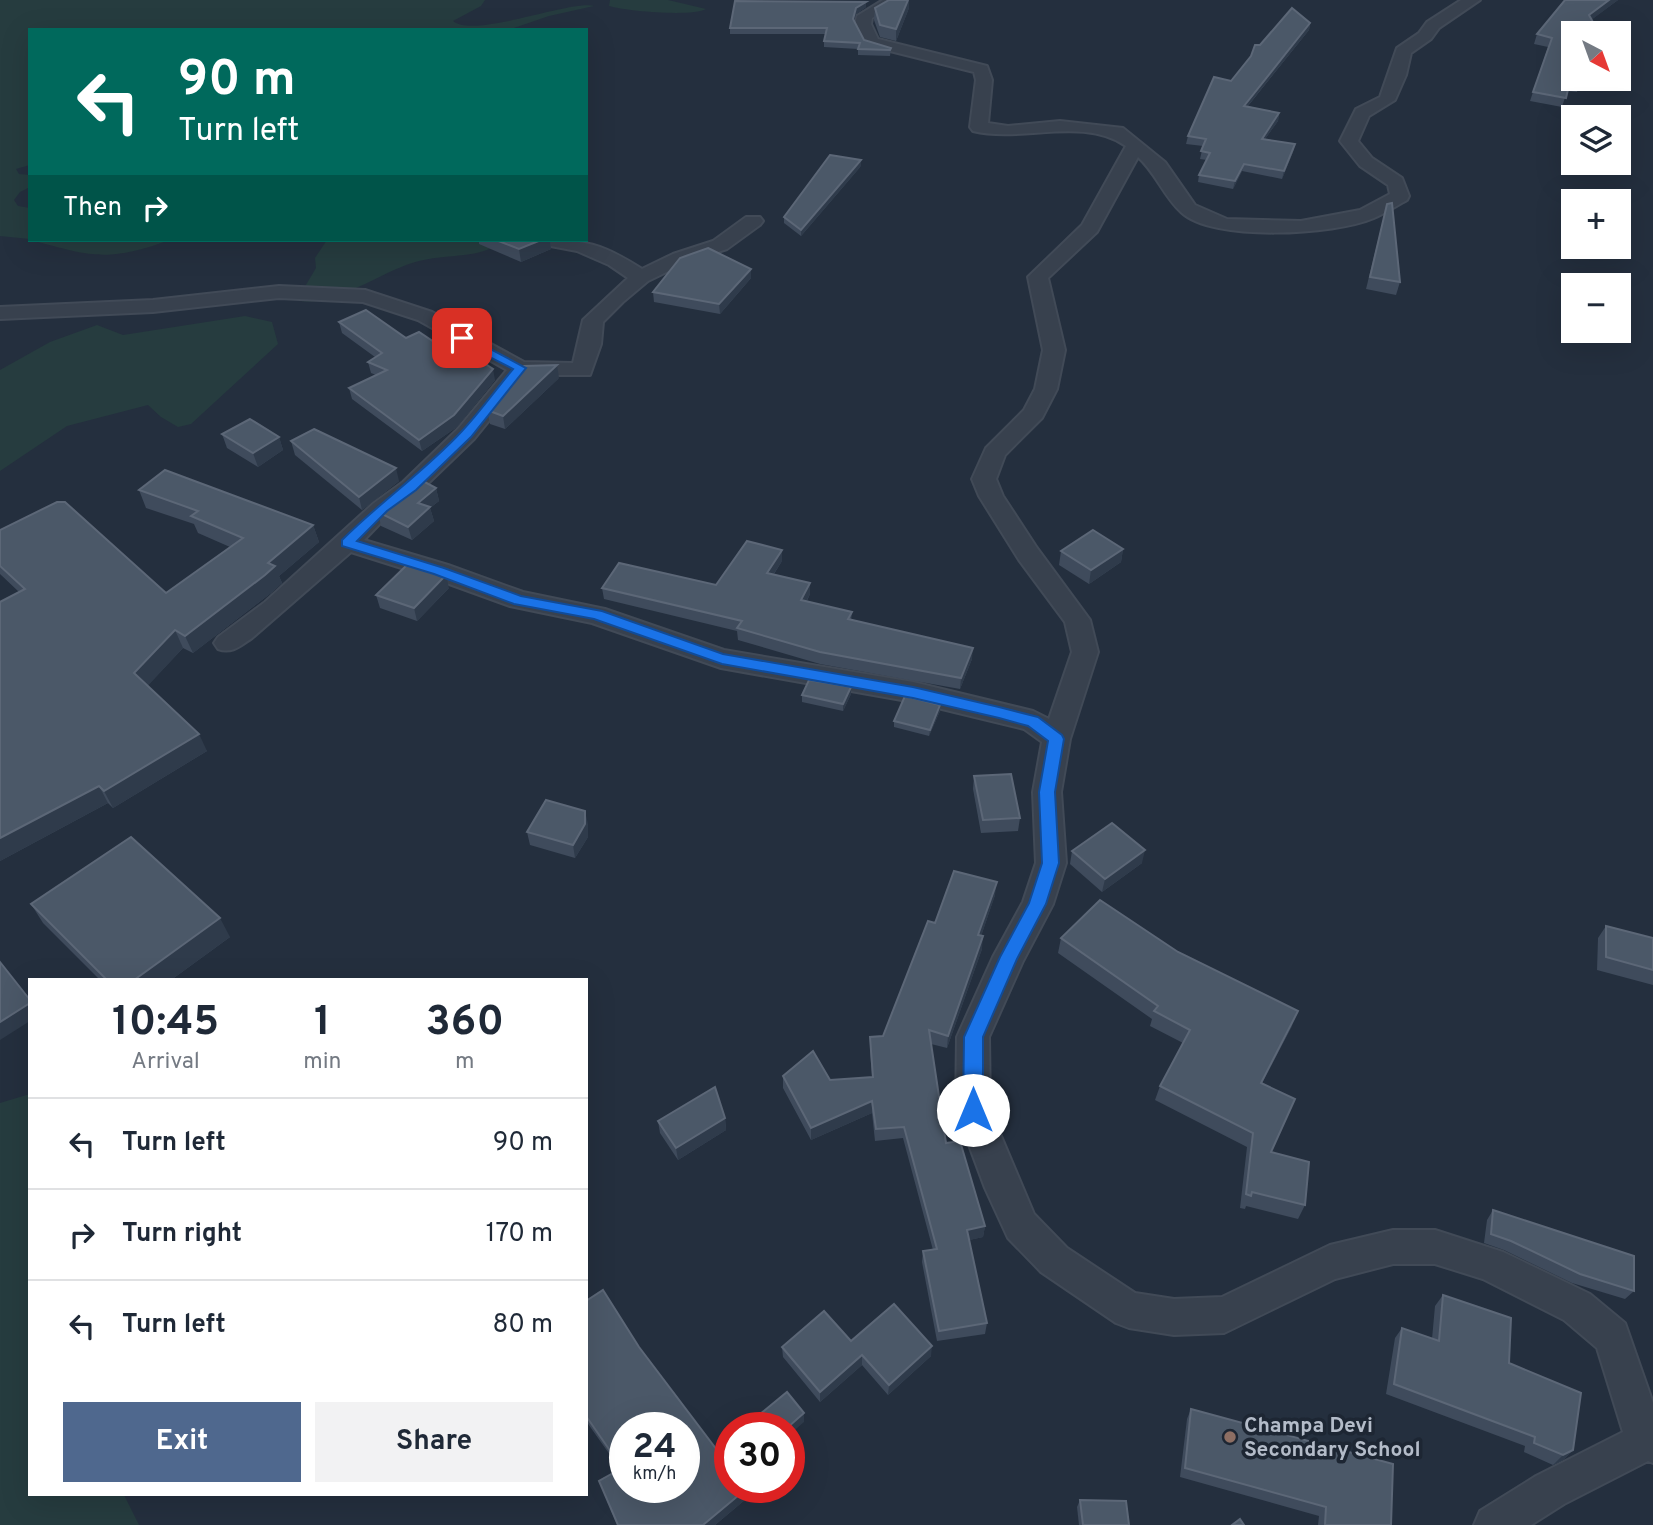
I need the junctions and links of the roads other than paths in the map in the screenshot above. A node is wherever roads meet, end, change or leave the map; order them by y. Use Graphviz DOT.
graph roads {
  1 [pos="894,0"];
  2 [pos="1472,0"];
  3 [pos="1136,145"];
  4 [pos="753,221"];
  5 [pos="559,242"];
  6 [pos="641,277"];
  7 [pos="0,313"];
  8 [pos="520,368"];
  9 [pos="347,543"];
  10 [pos="227,643"];
  11 [pos="1056,739"];
  12 [pos="1649,1442"];
  13 [pos="1494,1525"];
  1 -- 3 [label="street"];
  2 -- 3 [label="street"];
  3 -- 11 [label="street"];
  4 -- 6 [label="street"];
  5 -- 6 [label="street"];
  6 -- 8 [label="street"];
  7 -- 8 [label="street"];
  8 -- 9 [label="street"];
  9 -- 10 [label="street"];
  9 -- 11 [label="street"];
  11 -- 12 [label="street"];
  12 -- 13 [label="street"];
}
